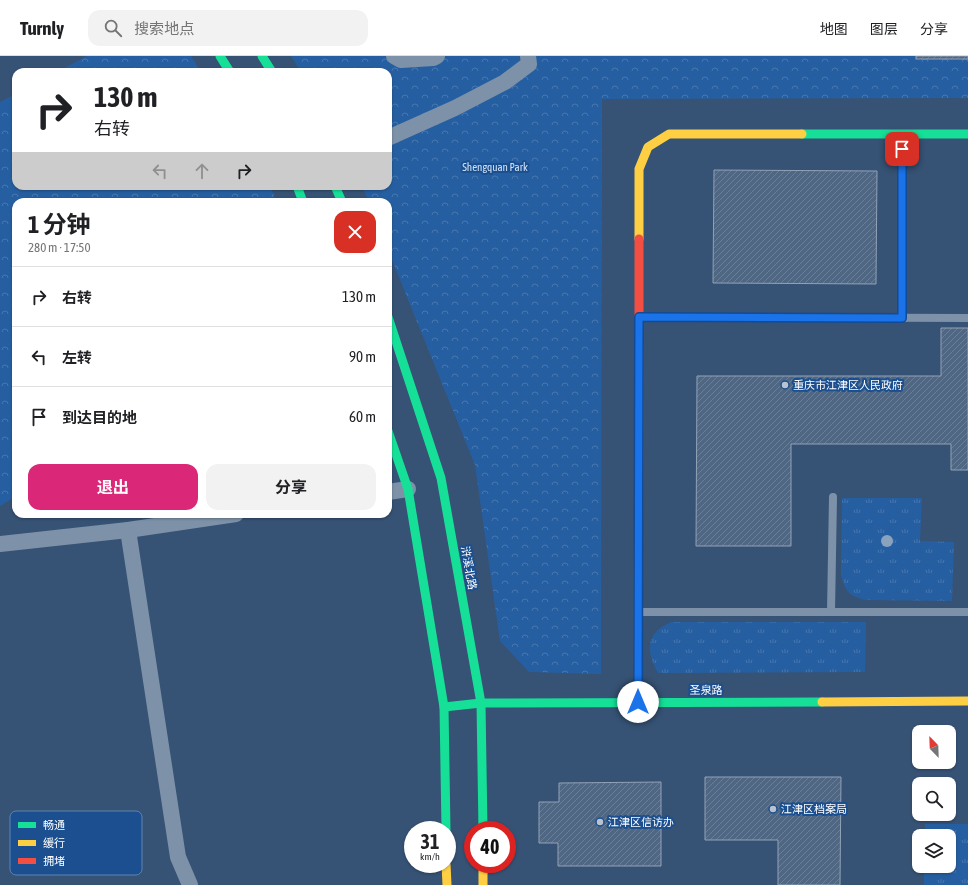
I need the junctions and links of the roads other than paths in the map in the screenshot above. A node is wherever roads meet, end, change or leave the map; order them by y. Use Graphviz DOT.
graph roads {
  1 [pos="220,56"];
  2 [pos="262,56"];
  3 [pos="394,56"];
  4 [pos="437,56"];
  5 [pos="528,56"];
  6 [pos="228,68"];
  7 [pos="270,68"];
  8 [pos="902,134"];
  9 [pos="968,134"];
  10 [pos="392,136"];
  11 [pos="639,317"];
  12 [pos="902,318"];
  13 [pos="968,318"];
  14 [pos="392,329"];
  15 [pos="392,442"];
  16 [pos="408,489"];
  17 [pos="392,491"];
  18 [pos="833,497"];
  19 [pos="209,518"];
  20 [pos="128,530"];
  21 [pos="0,544"];
  22 [pos="638,612"];
  23 [pos="831,612"];
  24 [pos="968,612"];
  25 [pos="968,701"];
  26 [pos="638,702"];
  27 [pos="481,703"];
  28 [pos="444,707"];
  29 [pos="446,821"];
  30 [pos="483,821"];
  31 [pos="446,873"];
  32 [pos="483,873"];
  33 [pos="190,885"];
  34 [pos="447,885"];
  35 [pos="483,885"];
  1 -- 6 [label="street"];
  2 -- 7 [label="street"];
  3 -- 4 [label="street"];
  5 -- 10 [label="street"];
  8 -- 9 [label="street"];
  8 -- 11 [label="street"];
  8 -- 12 [label="lane"];
  11 -- 12 [label="lane"];
  11 -- 22 [label="street"];
  12 -- 13 [label="lane"];
  14 -- 27 [label="street, 浒溪北路"];
  15 -- 16 [label="street"];
  16 -- 17 [label="street"];
  16 -- 28 [label="street"];
  18 -- 23 [label="lane"];
  19 -- 20 [label="street"];
  20 -- 21 [label="street"];
  20 -- 33 [label="street"];
  22 -- 23 [label="lane"];
  22 -- 26 [label="street"];
  23 -- 24 [label="lane"];
  25 -- 26 [label="street, 圣泉路"];
  26 -- 27 [label="street, 圣泉路"];
  27 -- 28 [label="street, 圣泉路"];
  27 -- 30 [label="street, 浒溪北路"];
  28 -- 29 [label="street"];
  31 -- 34 [label="street"];
  32 -- 35 [label="street"];
}
